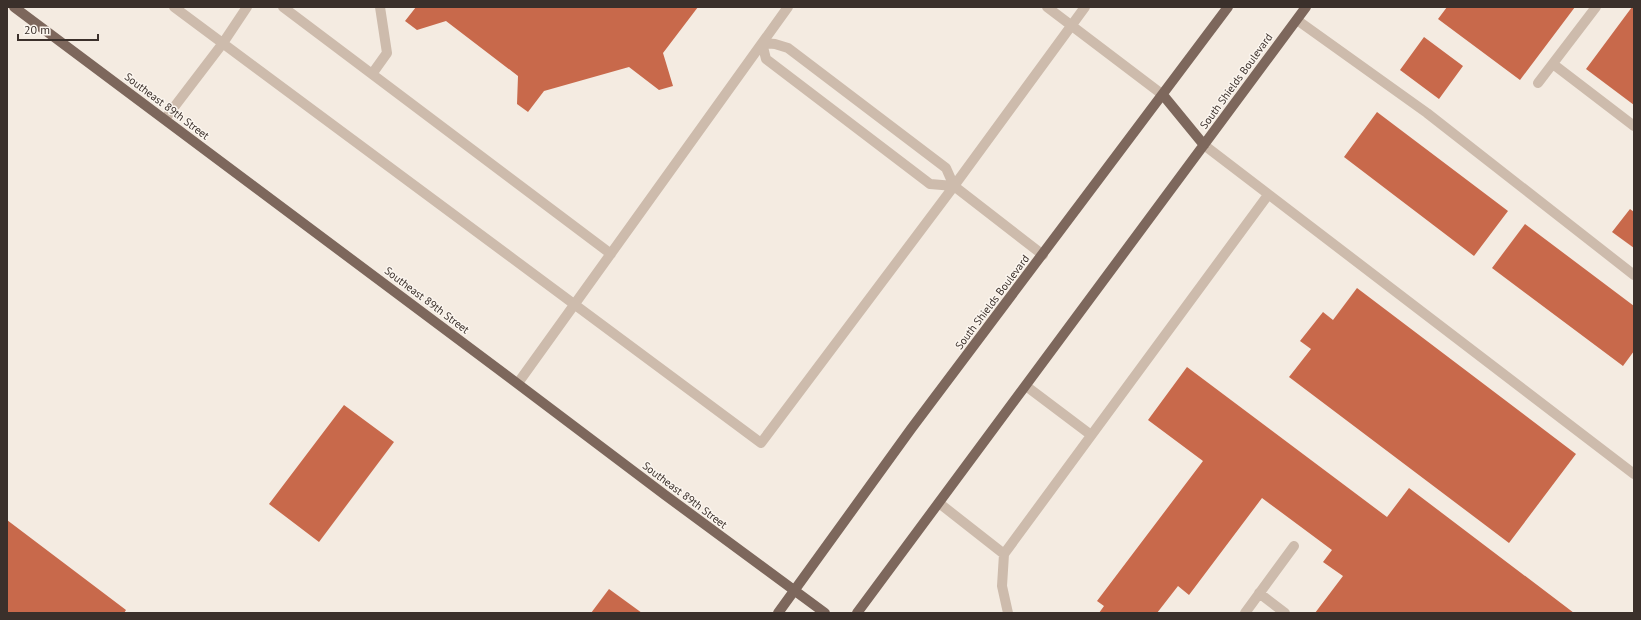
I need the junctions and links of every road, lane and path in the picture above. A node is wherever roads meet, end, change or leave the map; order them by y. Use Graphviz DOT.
graph roads {
  1 [pos="14,7"];
  2 [pos="174,7"];
  3 [pos="247,7"];
  4 [pos="283,7"];
  5 [pos="380,7"];
  6 [pos="788,7"];
  7 [pos="1047,7"];
  8 [pos="1085,7"];
  9 [pos="1228,7"];
  10 [pos="1306,7"];
  11 [pos="1596,7"];
  12 [pos="1297,20"];
  13 [pos="1071,24"];
  14 [pos="223,43"];
  15 [pos="762,43"];
  16 [pos="1553,64"];
  17 [pos="372,74"];
  18 [pos="1538,84"];
  19 [pos="1163,95"];
  20 [pos="165,120"];
  21 [pos="1634,126"];
  22 [pos="1204,145"];
  23 [pos="954,186"];
  24 [pos="1268,195"];
  25 [pos="611,254"];
  26 [pos="1042,255"];
  27 [pos="1634,275"];
  28 [pos="576,304"];
  29 [pos="518,383"];
  30 [pos="1026,386"];
  31 [pos="1090,435"];
  32 [pos="1634,474"];
  33 [pos="939,503"];
  34 [pos="1294,546"];
  35 [pos="1004,554"];
  36 [pos="794,591"];
  37 [pos="1259,593"];
  38 [pos="778,613"];
  39 [pos="825,613"];
  40 [pos="857,613"];
  41 [pos="1008,613"];
  42 [pos="1245,613"];
  43 [pos="1285,613"];
  1 -- 20 [label="main road, Southeast 89th Street"];
  2 -- 14 [label="lane"];
  3 -- 14 [label="lane"];
  4 -- 17 [label="lane"];
  5 -- 17 [label="lane"];
  6 -- 15 [label="lane"];
  7 -- 13 [label="lane"];
  8 -- 13 [label="lane"];
  9 -- 19 [label="main road, South Shields Boulevard"];
  10 -- 12 [label="main road, South Shields Boulevard"];
  11 -- 16 [label="lane"];
  12 -- 22 [label="main road, South Shields Boulevard"];
  12 -- 27 [label="lane"];
  13 -- 19 [label="lane"];
  13 -- 23 [label="lane"];
  14 -- 20 [label="lane"];
  14 -- 28 [label="lane"];
  15 -- 23 [label="lane"];
  15 -- 23 [label="lane"];
  15 -- 25 [label="lane"];
  16 -- 18 [label="lane"];
  16 -- 21 [label="lane"];
  17 -- 25 [label="lane"];
  19 -- 22 [label="main road"];
  19 -- 26 [label="main road, South Shields Boulevard"];
  20 -- 29 [label="main road, Southeast 89th Street"];
  22 -- 24 [label="lane"];
  22 -- 30 [label="main road, South Shields Boulevard"];
  23 -- 26 [label="lane"];
  23 -- 28 [label="lane"];
  24 -- 31 [label="lane"];
  24 -- 32 [label="lane"];
  25 -- 28 [label="lane"];
  26 -- 36 [label="main road, South Shields Boulevard"];
  28 -- 29 [label="lane"];
  29 -- 36 [label="main road, Southeast 89th Street"];
  30 -- 31 [label="lane"];
  30 -- 33 [label="main road, South Shields Boulevard"];
  31 -- 35 [label="lane"];
  33 -- 35 [label="lane"];
  33 -- 40 [label="main road, South Shields Boulevard"];
  34 -- 37 [label="lane"];
  35 -- 41 [label="lane"];
  36 -- 38 [label="main road, South Shields Boulevard"];
  36 -- 39 [label="main road, Southeast 89th Street"];
  37 -- 42 [label="lane"];
  37 -- 43 [label="lane"];
}
